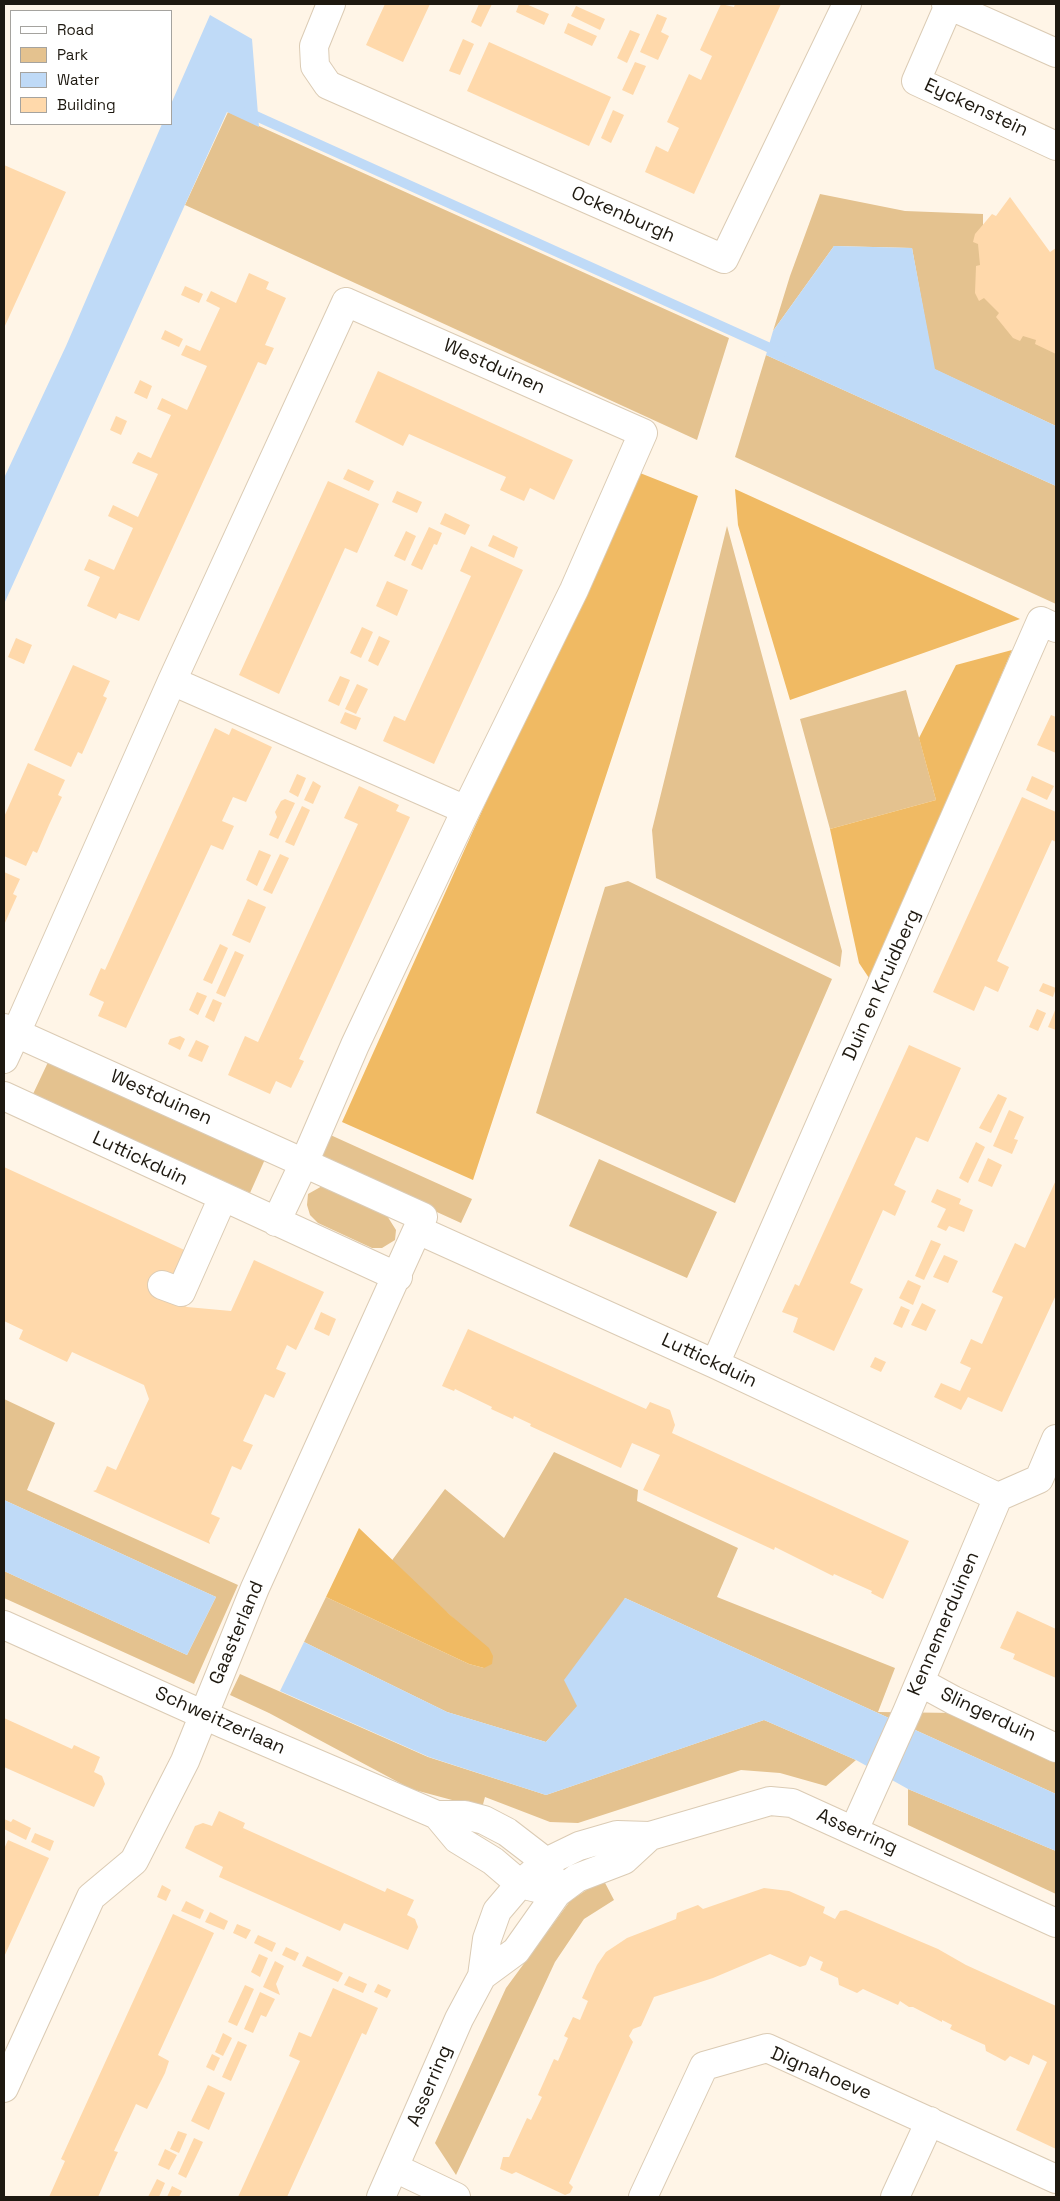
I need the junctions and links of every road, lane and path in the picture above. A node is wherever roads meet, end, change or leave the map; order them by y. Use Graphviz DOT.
graph roads {
  1 [pos="847,4"];
  2 [pos="947,4"];
  3 [pos="328,11"];
  4 [pos="1056,53"];
  5 [pos="1056,146"];
  6 [pos="1056,628"];
  7 [pos="172,682"];
  8 [pos="466,810"];
  9 [pos="10,1030"];
  10 [pos="4,1059"];
  11 [pos="4,1096"];
  12 [pos="304,1162"];
  13 [pos="223,1197"];
  14 [pos="276,1222"];
  15 [pos="421,1223"];
  16 [pos="398,1277"];
  17 [pos="162,1285"];
  18 [pos="715,1364"];
  19 [pos="1056,1439"];
  20 [pos="998,1497"];
  21 [pos="4,1625"];
  22 [pos="920,1682"];
  23 [pos="203,1714"];
  24 [pos="1056,1748"];
  25 [pos="437,1815"];
  26 [pos="854,1830"];
  27 [pos="650,1836"];
  28 [pos="546,1862"];
  29 [pos="520,1884"];
  30 [pos="557,1893"];
  31 [pos="1056,1923"];
  32 [pos="482,1976"];
  33 [pos="4,2088"];
  34 [pos="930,2121"];
  35 [pos="395,2168"];
  36 [pos="1056,2179"];
  37 [pos="381,2197"];
  38 [pos="456,2197"];
  39 [pos="643,2197"];
  40 [pos="895,2197"];
  1 -- 3 [label="street, Ockenburgh"];
  2 -- 4 [label="street, Eyckenstein"];
  2 -- 5 [label="street, Eyckenstein"];
  6 -- 18 [label="street, Duin en Kruidberg"];
  7 -- 8 [label="street"];
  7 -- 8 [label="street, Westduinen"];
  7 -- 9 [label="street, Westduinen"];
  8 -- 12 [label="street, Westduinen"];
  9 -- 10 [label="street"];
  9 -- 12 [label="street, Westduinen"];
  11 -- 13 [label="street, Luttickduin"];
  12 -- 14 [label="street"];
  12 -- 15 [label="street, Luttickduin"];
  13 -- 14 [label="street, Luttickduin"];
  13 -- 17 [label="street"];
  14 -- 16 [label="street, Luttickduin"];
  15 -- 16 [label="street, Gaasterland"];
  15 -- 18 [label="street, Luttickduin"];
  16 -- 23 [label="street, Gaasterland"];
  18 -- 20 [label="street, Luttickduin"];
  19 -- 20 [label="street"];
  20 -- 22 [label="street, Kennemerduinen"];
  21 -- 23 [label="street, Schweitzerlaan"];
  22 -- 24 [label="street, Slingerduin"];
  22 -- 26 [label="street, Kennemerduinen"];
  23 -- 25 [label="street, Schweitzerlaan"];
  23 -- 33 [label="street, Gaasterland"];
  25 -- 28 [label="street, Schweitzerlaan"];
  25 -- 29 [label="street, Schweitzerlaan"];
  26 -- 27 [label="street, Asserring"];
  26 -- 31 [label="street, Asserring"];
  27 -- 28 [label="street, Asserring"];
  27 -- 30 [label="street, Asserring"];
  28 -- 29 [label="street, Asserring"];
  28 -- 30 [label="street"];
  29 -- 30 [label="street, Schweitzerlaan"];
  29 -- 32 [label="street, Asserring"];
  30 -- 32 [label="street, Asserring"];
  32 -- 35 [label="street, Asserring"];
  34 -- 36 [label="street, Dignahoeve"];
  34 -- 39 [label="street, Dignahoeve"];
  34 -- 40 [label="street"];
  35 -- 37 [label="street, Asserring"];
  35 -- 38 [label="street"];
}
